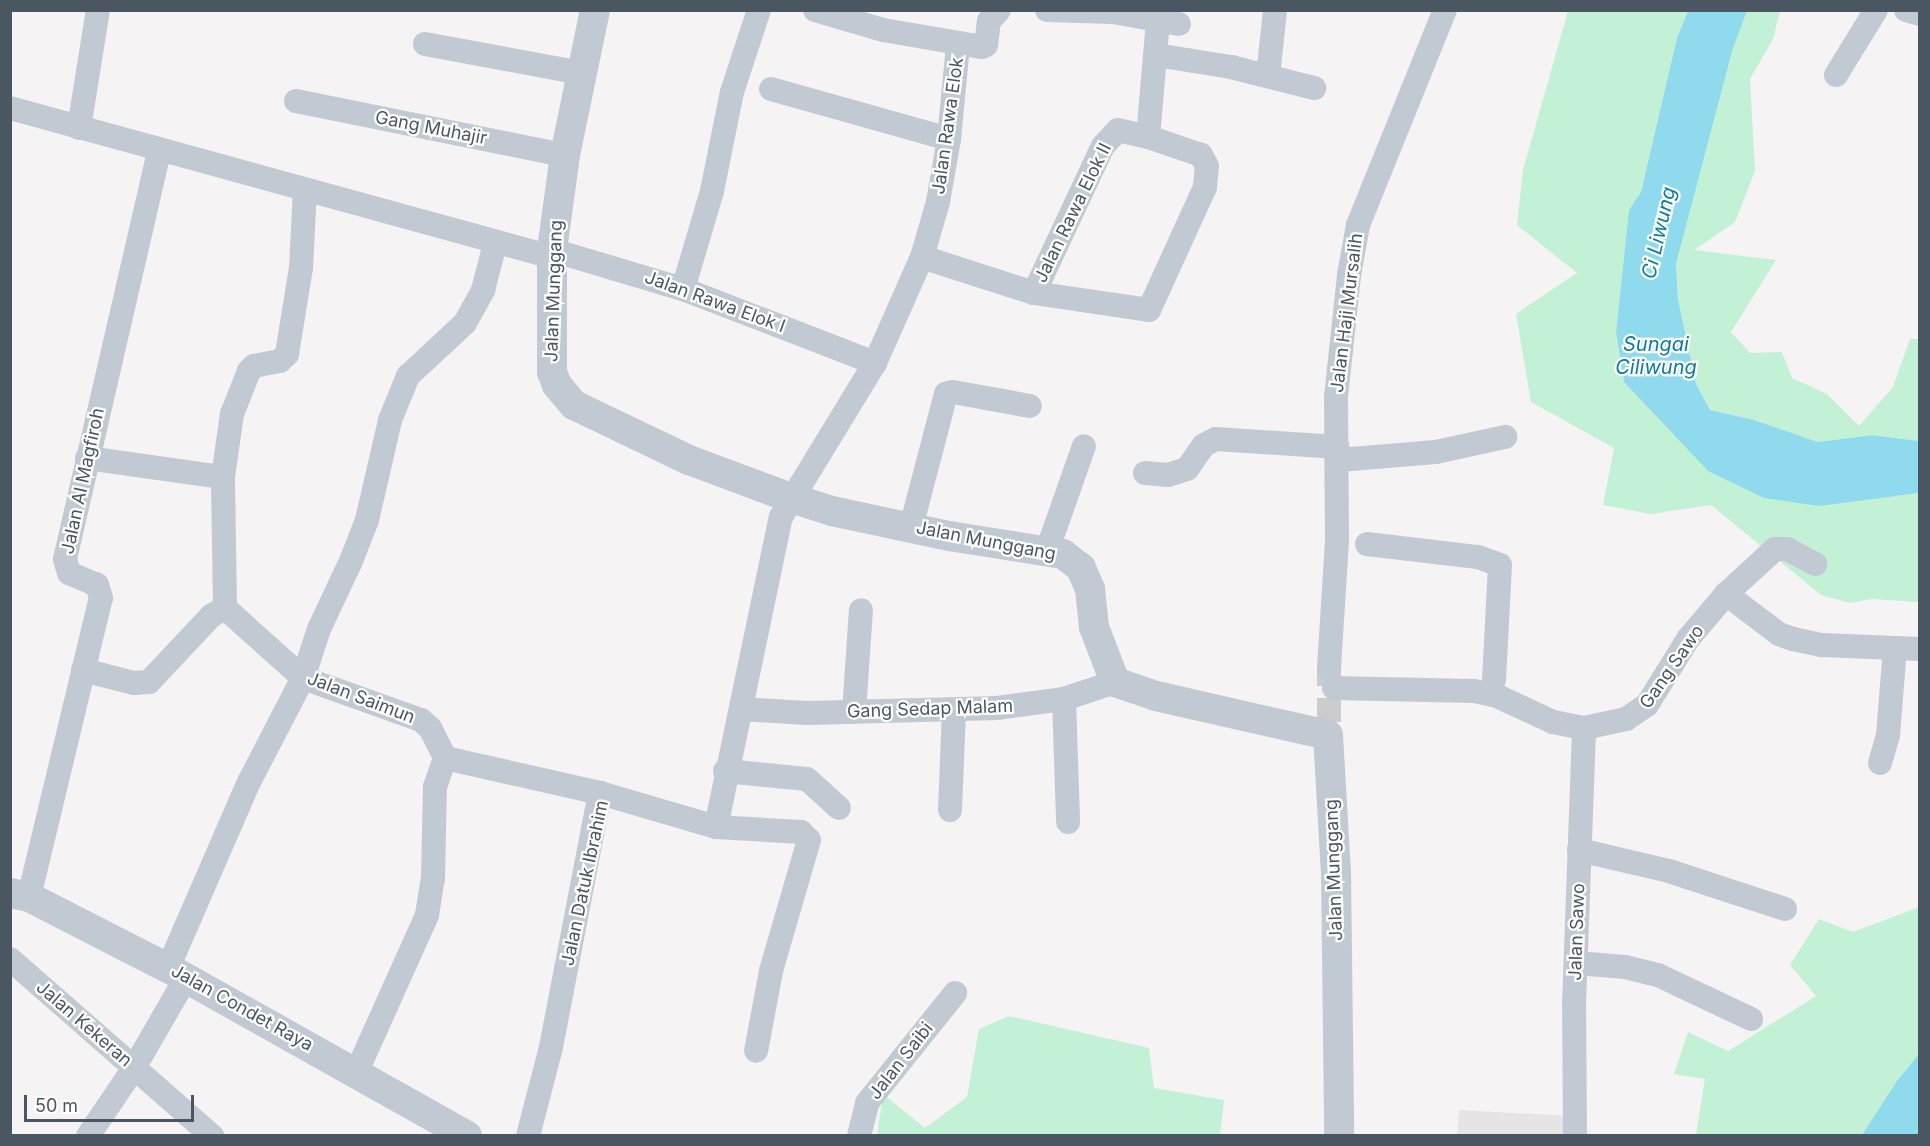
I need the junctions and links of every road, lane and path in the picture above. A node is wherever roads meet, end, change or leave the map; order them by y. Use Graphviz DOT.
graph roads {
  1 [pos="98,10"];
  2 [pos="595,10"];
  3 [pos="759,10"];
  4 [pos="815,10"];
  5 [pos="999,10"];
  6 [pos="1047,10"];
  7 [pos="1275,10"];
  8 [pos="1445,10"];
  9 [pos="1876,10"];
  10 [pos="1906,10"];
  11 [pos="1920,14"];
  12 [pos="1173,18"];
  13 [pos="425,44"];
  14 [pos="958,46"];
  15 [pos="1164,56"];
  16 [pos="582,73"];
  17 [pos="1836,75"];
  18 [pos="1268,76"];
  19 [pos="771,88"];
  20 [pos="1314,88"];
  21 [pos="296,101"];
  22 [pos="11,109"];
  23 [pos="79,128"];
  24 [pos="1148,137"];
  25 [pos="949,138"];
  26 [pos="159,151"];
  27 [pos="565,155"];
  28 [pos="305,190"];
  29 [pos="495,244"];
  30 [pos="552,254"];
  31 [pos="922,257"];
  32 [pos="684,289"];
  33 [pos="1034,293"];
  34 [pos="875,363"];
  35 [pos="1030,406"];
  36 [pos="1504,437"];
  37 [pos="1084,446"];
  38 [pos="1339,454"];
  39 [pos="87,458"];
  40 [pos="1145,473"];
  41 [pos="223,477"];
  42 [pos="791,498"];
  43 [pos="911,527"];
  44 [pos="1353,543"];
  45 [pos="1047,551"];
  46 [pos="1815,564"];
  47 [pos="1726,594"];
  48 [pos="225,608"];
  49 [pos="861,610"];
  50 [pos="1896,648"];
  51 [pos="1920,649"];
  52 [pos="83,670"];
  53 [pos="303,678"];
  54 [pos="1332,678"];
  55 [pos="1494,680"];
  56 [pos="1115,682"];
  57 [pos="1064,699"];
  58 [pos="741,709"];
  59 [pos="954,711"];
  60 [pos="855,712"];
  61 [pos="1584,728"];
  62 [pos="445,758"];
  63 [pos="1880,763"];
  64 [pos="725,771"];
  65 [pos="600,793"];
  66 [pos="839,808"];
  67 [pos="950,810"];
  68 [pos="1068,822"];
  69 [pos="716,827"];
  70 [pos="1580,850"];
  71 [pos="20,895"];
  72 [pos="1785,909"];
  73 [pos="10,959"];
  74 [pos="1576,963"];
  75 [pos="177,973"];
  76 [pos="955,993"];
  77 [pos="1751,1019"];
  78 [pos="756,1052"];
  79 [pos="134,1068"];
  80 [pos="357,1071"];
  81 [pos="88,1136"];
  82 [pos="212,1136"];
  83 [pos="467,1136"];
  84 [pos="528,1136"];
  85 [pos="859,1136"];
  86 [pos="1339,1136"];
  87 [pos="1575,1136"];
  1 -- 23 [label="street"];
  2 -- 16 [label="street, Jalan Munggang"];
  3 -- 32 [label="street"];
  4 -- 14 [label="street, Jalan Rawa Elok"];
  5 -- 14 [label="street"];
  6 -- 12 [label="street"];
  7 -- 18 [label="street"];
  8 -- 38 [label="street, Jalan Haji Mursalih"];
  9 -- 17 [label="street"];
  10 -- 11 [label="street"];
  12 -- 15 [label="street"];
  13 -- 16 [label="street"];
  14 -- 25 [label="street, Jalan Rawa Elok"];
  15 -- 18 [label="street"];
  15 -- 24 [label="street"];
  16 -- 27 [label="street, Jalan Munggang"];
  18 -- 20 [label="street"];
  19 -- 25 [label="street"];
  21 -- 27 [label="street, Gang Muhajir"];
  22 -- 23 [label="street"];
  23 -- 26 [label="street"];
  24 -- 33 [label="street, Jalan Rawa Elok II"];
  24 -- 33 [label="street"];
  25 -- 31 [label="street, Jalan Rawa Elok"];
  26 -- 28 [label="street"];
  26 -- 39 [label="street, Jalan Al Magfiroh"];
  27 -- 30 [label="street, Jalan Munggang"];
  28 -- 29 [label="street"];
  28 -- 41 [label="street"];
  29 -- 30 [label="street"];
  29 -- 53 [label="street"];
  30 -- 32 [label="street, Jalan Rawa Elok I"];
  30 -- 42 [label="street, Jalan Munggang"];
  31 -- 33 [label="street, Jalan Rawa Elok II"];
  31 -- 34 [label="street, Jalan Rawa Elok"];
  32 -- 34 [label="street, Jalan Rawa Elok I"];
  34 -- 42 [label="street, Jalan Rawa Elok"];
  35 -- 43 [label="street"];
  36 -- 38 [label="street"];
  37 -- 45 [label="street"];
  38 -- 40 [label="street"];
  38 -- 44 [label="street, Jalan Haji Mursalih"];
  39 -- 41 [label="street"];
  39 -- 52 [label="street, Jalan Al Magfiroh"];
  41 -- 48 [label="street"];
  42 -- 43 [label="street, Jalan Munggang"];
  42 -- 58 [label="street"];
  43 -- 45 [label="street, Jalan Munggang"];
  44 -- 54 [label="street, Jalan Haji Mursalih"];
  44 -- 55 [label="street"];
  45 -- 56 [label="street, Jalan Munggang"];
  46 -- 47 [label="street, Gang Sawo"];
  47 -- 50 [label="street"];
  47 -- 61 [label="street, Gang Sawo"];
  48 -- 52 [label="street"];
  48 -- 53 [label="street, Jalan Saimun"];
  49 -- 60 [label="street"];
  50 -- 51 [label="street"];
  50 -- 63 [label="street"];
  52 -- 71 [label="street, Jalan Al Magfiroh"];
  53 -- 62 [label="street, Jalan Saimun"];
  53 -- 75 [label="street"];
  54 -- 61 [label="street, Gang Sawo"];
  56 -- 57 [label="street, Gang Sedap Malam"];
  56 -- 86 [label="street, Jalan Munggang"];
  57 -- 59 [label="street, Gang Sedap Malam"];
  57 -- 68 [label="street"];
  58 -- 60 [label="street, Gang Sedap Malam"];
  58 -- 64 [label="street"];
  59 -- 60 [label="street, Gang Sedap Malam"];
  59 -- 67 [label="street"];
  61 -- 70 [label="street, Jalan Sawo"];
  62 -- 65 [label="street"];
  62 -- 80 [label="street"];
  64 -- 66 [label="street"];
  64 -- 69 [label="street"];
  65 -- 69 [label="street, Jalan Datuk Ibrahim"];
  65 -- 84 [label="street, Jalan Datuk Ibrahim"];
  69 -- 78 [label="street, Jalan Datuk Ibrahim"];
  70 -- 72 [label="street"];
  70 -- 74 [label="street, Jalan Sawo"];
  71 -- 75 [label="street, Jalan Condet Raya"];
  73 -- 79 [label="street, Jalan Kekeran"];
  74 -- 77 [label="street"];
  74 -- 87 [label="street, Jalan Sawo"];
  75 -- 79 [label="street"];
  75 -- 80 [label="street, Jalan Condet Raya"];
  76 -- 85 [label="street, Jalan Saibi"];
  79 -- 81 [label="street"];
  79 -- 82 [label="street, Jalan Kekeran"];
  80 -- 83 [label="street, Jalan Condet Raya"];
}
